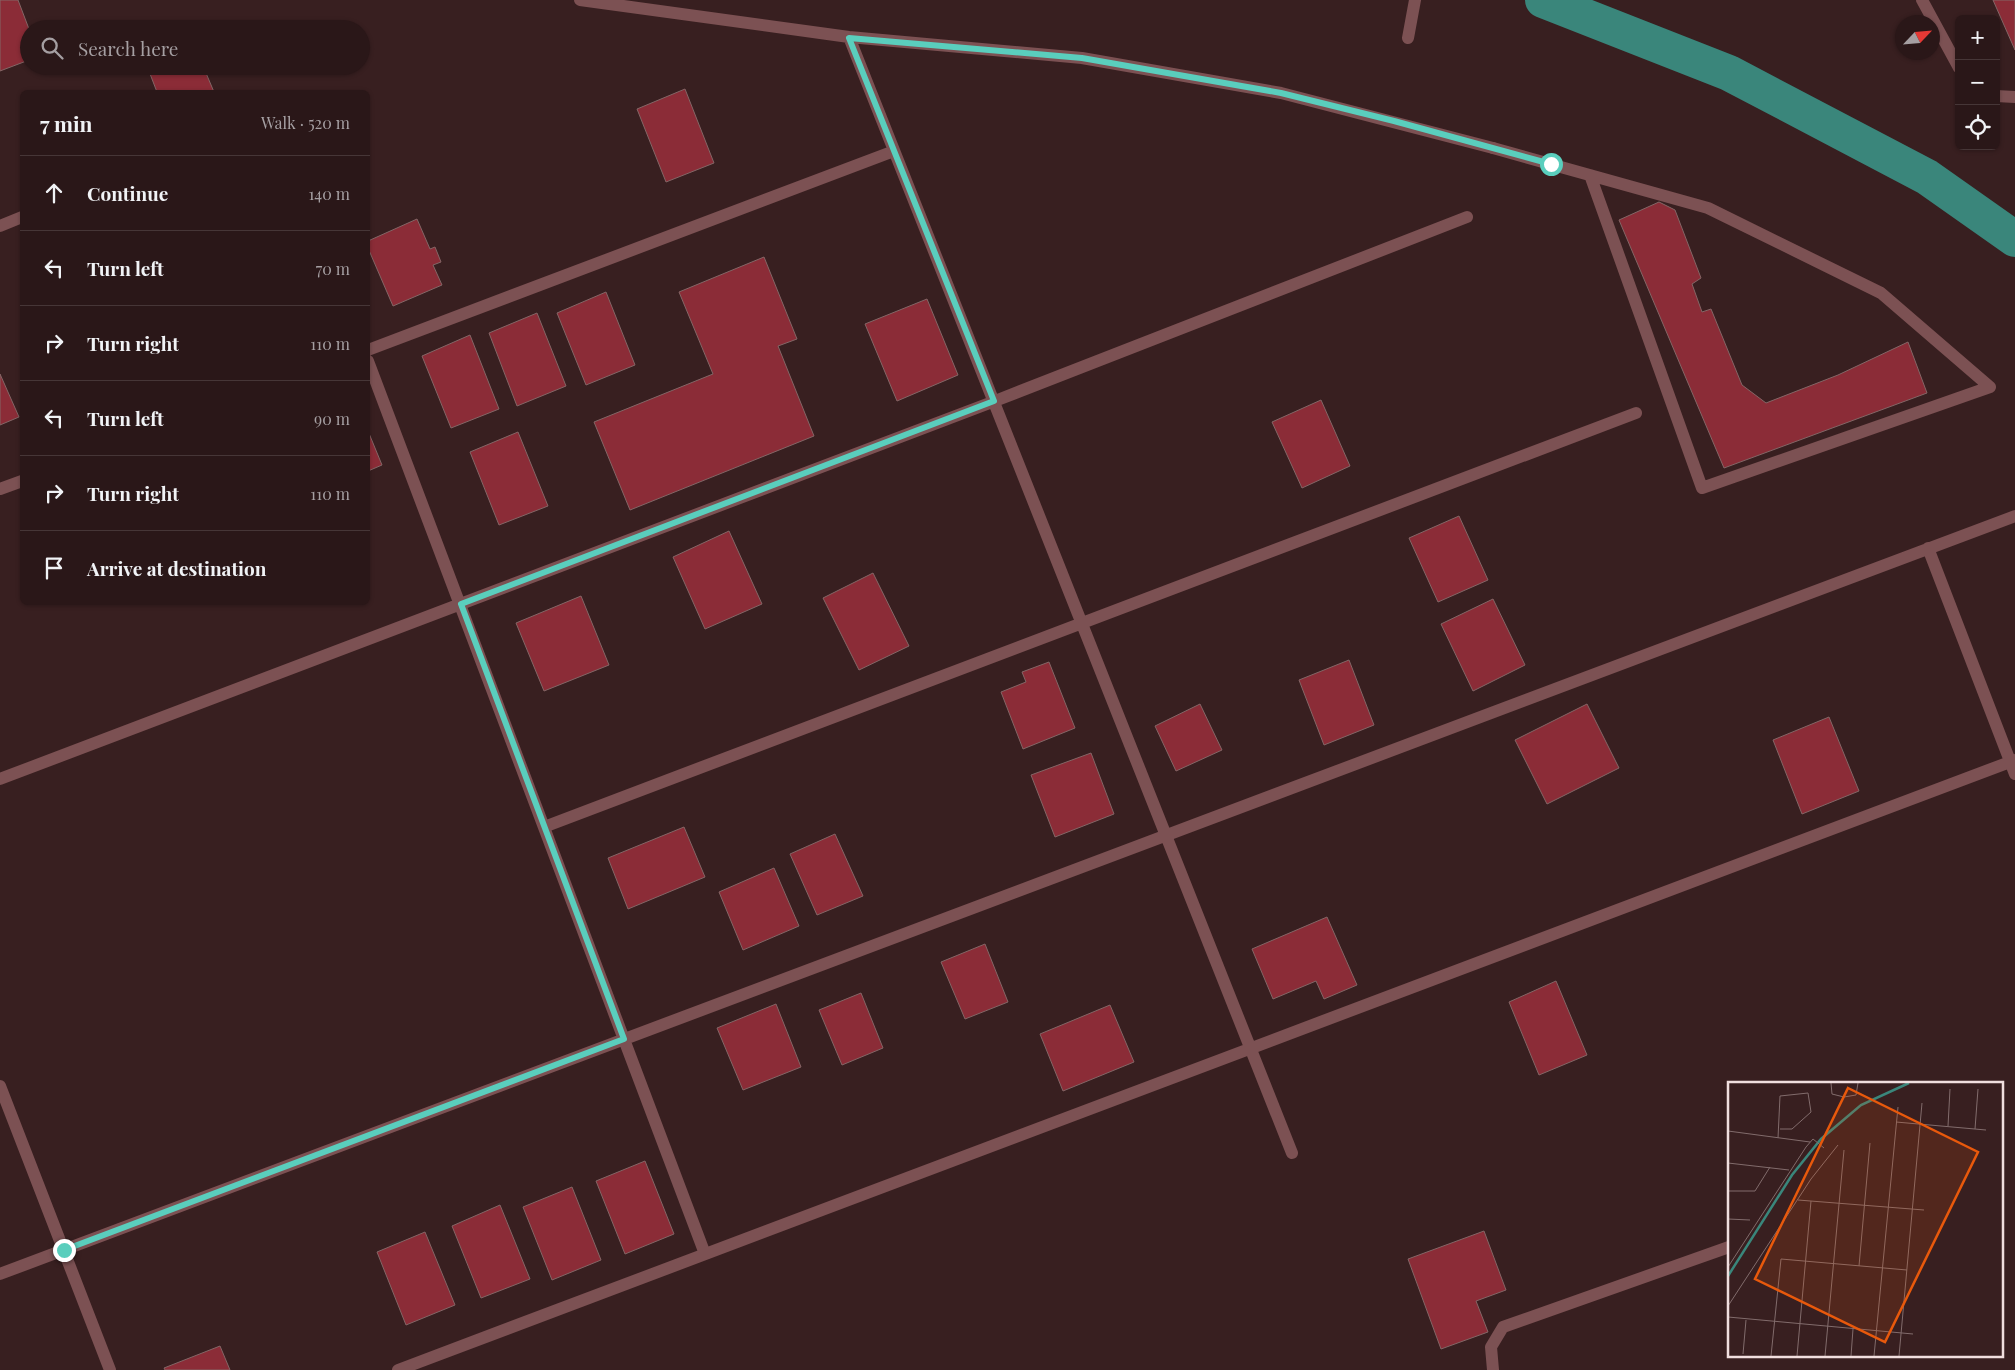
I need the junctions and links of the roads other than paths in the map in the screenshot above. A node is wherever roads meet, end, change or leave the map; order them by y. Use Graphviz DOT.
graph roads {
  1 [pos="580,0"];
  2 [pos="1415,0"];
  3 [pos="1922,0"];
  4 [pos="849,38"];
  5 [pos="1408,38"];
  6 [pos="1955,61"];
  7 [pos="2000,96"];
  8 [pos="2015,97"];
  9 [pos="894,151"];
  10 [pos="1590,175"];
  11 [pos="1467,216"];
  12 [pos="20,218"];
  13 [pos="0,226"];
  14 [pos="370,349"];
  15 [pos="370,366"];
  16 [pos="994,401"];
  17 [pos="1636,413"];
  18 [pos="20,482"];
  19 [pos="0,489"];
  20 [pos="2015,516"];
  21 [pos="1928,548"];
  22 [pos="461,604"];
  23 [pos="1082,623"];
  24 [pos="2013,765"];
  25 [pos="0,779"];
  26 [pos="544,827"];
  27 [pos="1166,836"];
  28 [pos="624,1039"];
  29 [pos="1251,1049"];
  30 [pos="0,1086"];
  31 [pos="1292,1153"];
  32 [pos="1728,1247"];
  33 [pos="64,1250"];
  34 [pos="705,1254"];
  35 [pos="0,1274"];
  36 [pos="110,1370"];
  37 [pos="398,1370"];
  38 [pos="1493,1370"];
  1 -- 4 [label="street"];
  2 -- 5 [label="street"];
  3 -- 6 [label="street"];
  4 -- 9 [label="street"];
  4 -- 10 [label="street"];
  7 -- 8 [label="street"];
  9 -- 14 [label="street"];
  9 -- 16 [label="street"];
  10 -- 10 [label="street"];
  11 -- 16 [label="street"];
  12 -- 13 [label="street"];
  15 -- 22 [label="street"];
  16 -- 22 [label="street"];
  16 -- 23 [label="street"];
  17 -- 23 [label="street"];
  18 -- 19 [label="street"];
  20 -- 21 [label="street"];
  21 -- 24 [label="street"];
  21 -- 27 [label="street"];
  22 -- 25 [label="street"];
  22 -- 26 [label="street"];
  23 -- 26 [label="street"];
  23 -- 27 [label="street"];
  24 -- 29 [label="street"];
  26 -- 28 [label="street"];
  27 -- 28 [label="street"];
  27 -- 29 [label="street"];
  28 -- 33 [label="street"];
  28 -- 34 [label="street"];
  29 -- 31 [label="street"];
  29 -- 34 [label="street"];
  30 -- 33 [label="street"];
  32 -- 38 [label="street"];
  33 -- 35 [label="street"];
  33 -- 36 [label="street"];
  34 -- 37 [label="street"];
}
